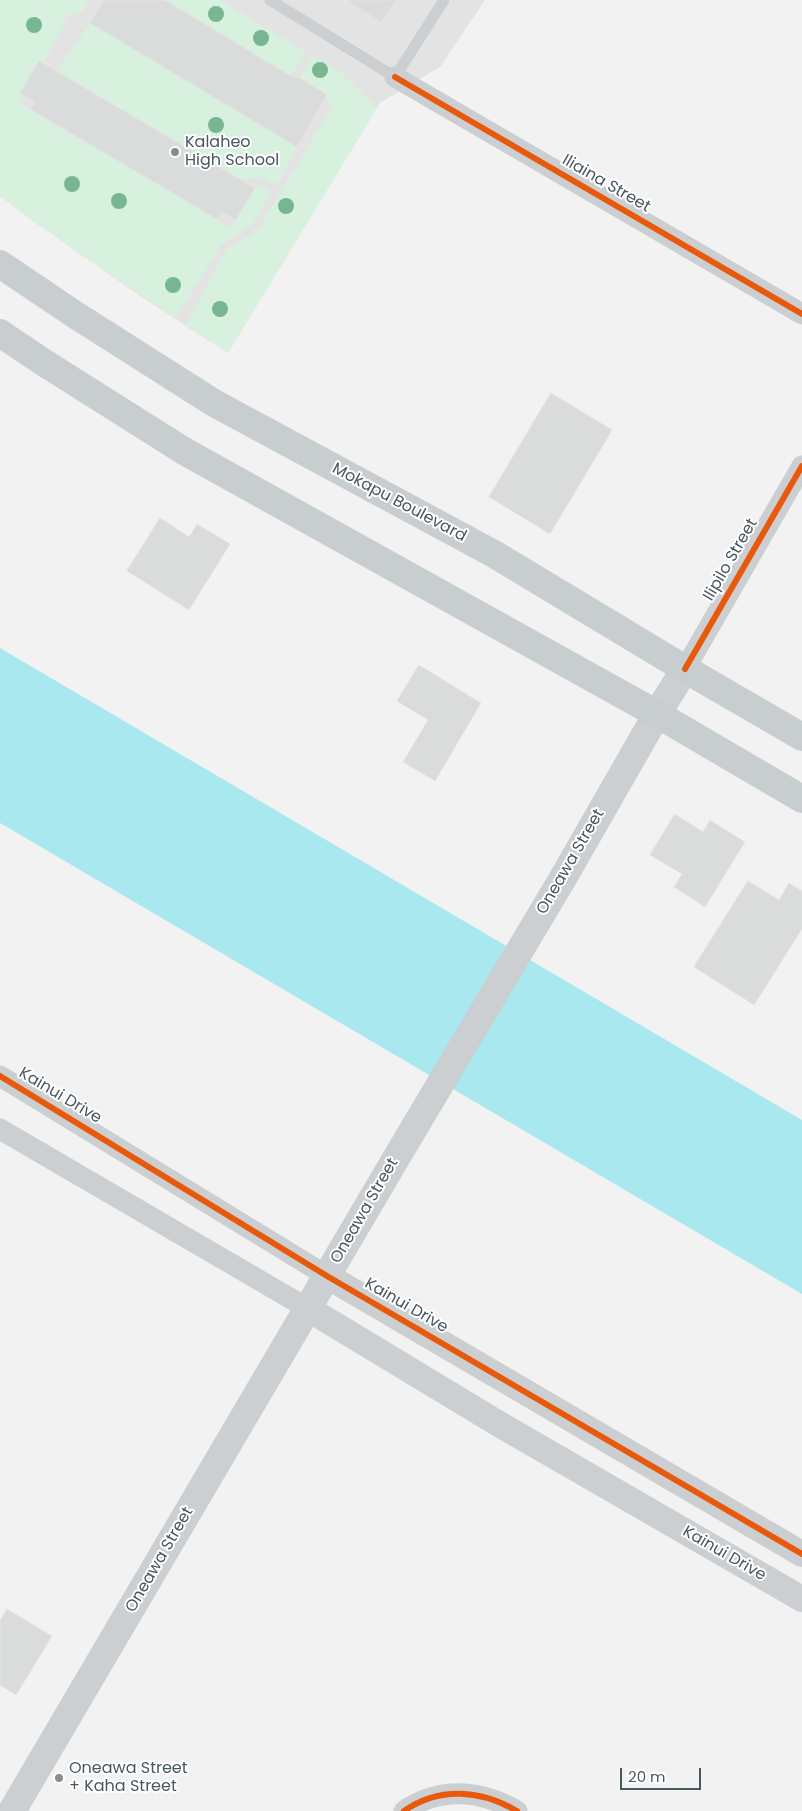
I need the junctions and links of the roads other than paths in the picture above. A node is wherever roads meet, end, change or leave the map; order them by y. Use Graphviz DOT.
graph roads {
  1 [pos="270,0"];
  2 [pos="444,0"];
  3 [pos="395,77"];
  4 [pos="0,264"];
  5 [pos="802,314"];
  6 [pos="0,333"];
  7 [pos="802,466"];
  8 [pos="685,669"];
  9 [pos="657,714"];
  10 [pos="802,737"];
  11 [pos="802,799"];
  12 [pos="0,1076"];
  13 [pos="0,1129"];
  14 [pos="328,1276"];
  15 [pos="307,1308"];
  16 [pos="802,1554"];
  17 [pos="802,1599"];
  18 [pos="12,1811"];
  19 [pos="404,1811"];
  20 [pos="517,1811"];
  1 -- 3 [label="lane"];
  2 -- 3 [label="lane"];
  3 -- 5 [label="street, Iliaina Street"];
  4 -- 8 [label="main road, Mokapu Boulevard"];
  6 -- 9 [label="main road"];
  7 -- 8 [label="street, Ilipilo Street"];
  8 -- 9 [label="main road, Ilipilo Street"];
  8 -- 10 [label="main road, Mokapu Boulevard"];
  9 -- 11 [label="main road"];
  9 -- 14 [label="main road, Oneawa Street"];
  12 -- 14 [label="street, Kainui Drive"];
  13 -- 15 [label="street, Kainui Drive"];
  14 -- 15 [label="main road, Oneawa Street"];
  14 -- 16 [label="street, Kainui Drive"];
  15 -- 17 [label="street, Kainui Drive"];
  15 -- 18 [label="main road, Oneawa Street"];
  19 -- 20 [label="street"];
}
